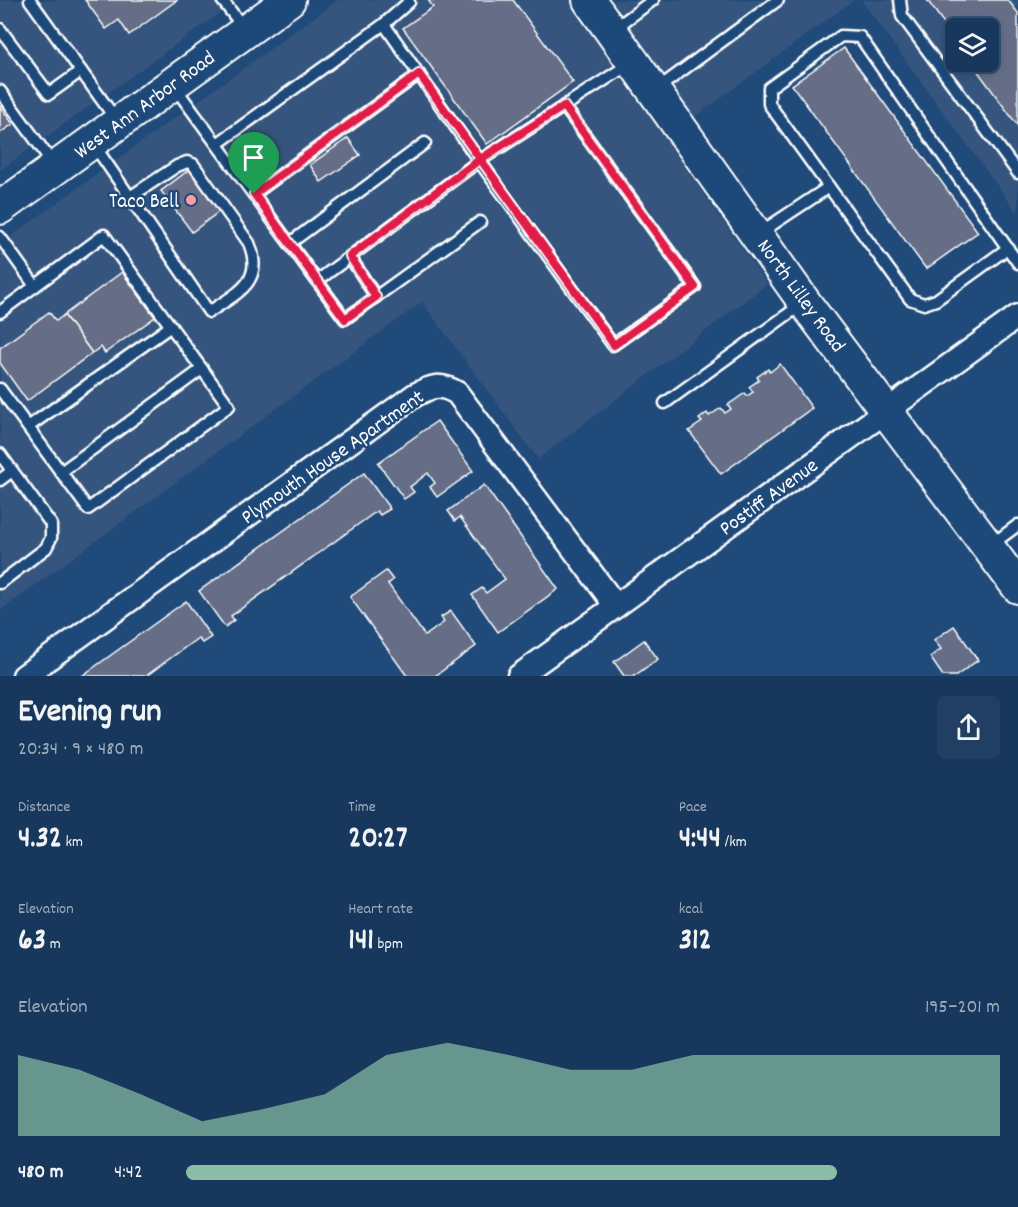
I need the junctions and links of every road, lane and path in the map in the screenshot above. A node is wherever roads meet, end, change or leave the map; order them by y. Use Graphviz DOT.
graph roads {
  1 [pos="30,0"];
  2 [pos="222,0"];
  3 [pos="289,0"];
  4 [pos="408,0"];
  5 [pos="589,0"];
  6 [pos="652,0"];
  7 [pos="778,0"];
  8 [pos="900,0"];
  9 [pos="384,24"];
  10 [pos="0,29"];
  11 [pos="247,30"];
  12 [pos="611,31"];
  13 [pos="633,61"];
  14 [pos="81,71"];
  15 [pos="419,74"];
  16 [pos="172,84"];
  17 [pos="0,91"];
  18 [pos="654,91"];
  19 [pos="564,106"];
  20 [pos="118,123"];
  21 [pos="92,142"];
  22 [pos="425,143"];
  23 [pos="217,144"];
  24 [pos="479,160"];
  25 [pos="56,167"];
  26 [pos="1018,173"];
  27 [pos="829,187"];
  28 [pos="254,194"];
  29 [pos="130,197"];
  30 [pos="0,208"];
  31 [pos="480,222"];
  32 [pos="758,234"];
  33 [pos="0,237"];
  34 [pos="290,243"];
  35 [pos="1008,248"];
  36 [pos="350,256"];
  37 [pos="1018,263"];
  38 [pos="317,281"];
  39 [pos="35,286"];
  40 [pos="376,297"];
  41 [pos="805,303"];
  42 [pos="0,312"];
  43 [pos="1018,316"];
  44 [pos="171,326"];
  45 [pos="202,369"];
  46 [pos="0,389"];
  47 [pos="664,403"];
  48 [pos="887,411"];
  49 [pos="28,427"];
  50 [pos="0,454"];
  51 [pos="12,471"];
  52 [pos="61,472"];
  53 [pos="0,480"];
  54 [pos="1018,525"];
  55 [pos="989,547"];
  56 [pos="0,583"];
  57 [pos="1018,587"];
  58 [pos="616,606"];
  59 [pos="24,676"];
  60 [pos="519,676"];
  1 -- 14 [label="lane"];
  2 -- 11 [label="lane"];
  3 -- 11 [label="street, West Ann Arbor Road"];
  4 -- 9 [label="lane"];
  5 -- 12 [label="street, North Lilley Road"];
  6 -- 12 [label="lane"];
  7 -- 18 [label="lane"];
  8 -- 26 [label="lane"];
  9 -- 15 [label="lane"];
  9 -- 23 [label="lane"];
  10 -- 14 [label="lane"];
  11 -- 16 [label="street, West Ann Arbor Road"];
  12 -- 13 [label="street, North Lilley Road"];
  13 -- 18 [label="street, North Lilley Road"];
  13 -- 19 [label="lane"];
  14 -- 20 [label="lane"];
  15 -- 24 [label="lane"];
  15 -- 28 [label="lane"];
  16 -- 20 [label="street, West Ann Arbor Road"];
  16 -- 23 [label="lane"];
  17 -- 25 [label="lane"];
  18 -- 32 [label="street, North Lilley Road"];
  19 -- 24 [label="lane"];
  19 -- 24 [label="lane"];
  20 -- 21 [label="street, West Ann Arbor Road"];
  21 -- 25 [label="street, West Ann Arbor Road"];
  21 -- 29 [label="lane"];
  22 -- 34 [label="lane"];
  23 -- 28 [label="lane"];
  24 -- 36 [label="lane"];
  25 -- 30 [label="street, West Ann Arbor Road"];
  27 -- 32 [label="lane"];
  27 -- 35 [label="lane"];
  27 -- 35 [label="lane"];
  28 -- 34 [label="lane"];
  29 -- 29 [label="lane"];
  31 -- 40 [label="lane"];
  32 -- 41 [label="street, North Lilley Road"];
  33 -- 39 [label="lane"];
  34 -- 38 [label="lane"];
  35 -- 37 [label="lane"];
  36 -- 38 [label="lane"];
  36 -- 40 [label="lane"];
  38 -- 40 [label="lane"];
  39 -- 42 [label="lane"];
  39 -- 44 [label="lane"];
  41 -- 47 [label="lane"];
  41 -- 48 [label="street, North Lilley Road"];
  43 -- 48 [label="street, Postiff Avenue"];
  44 -- 45 [label="lane"];
  44 -- 49 [label="lane"];
  45 -- 52 [label="lane"];
  45 -- 52 [label="lane"];
  46 -- 49 [label="lane"];
  48 -- 55 [label="street, North Lilley Road"];
  48 -- 58 [label="street, Postiff Avenue"];
  49 -- 52 [label="lane"];
  50 -- 51 [label="lane"];
  51 -- 53 [label="lane"];
  51 -- 56 [label="lane"];
  54 -- 55 [label="lane"];
  55 -- 57 [label="street, North Lilley Road"];
  58 -- 59 [label="street, Plymouth House Apartment"];
  58 -- 60 [label="street, Postiff Avenue"];
}
